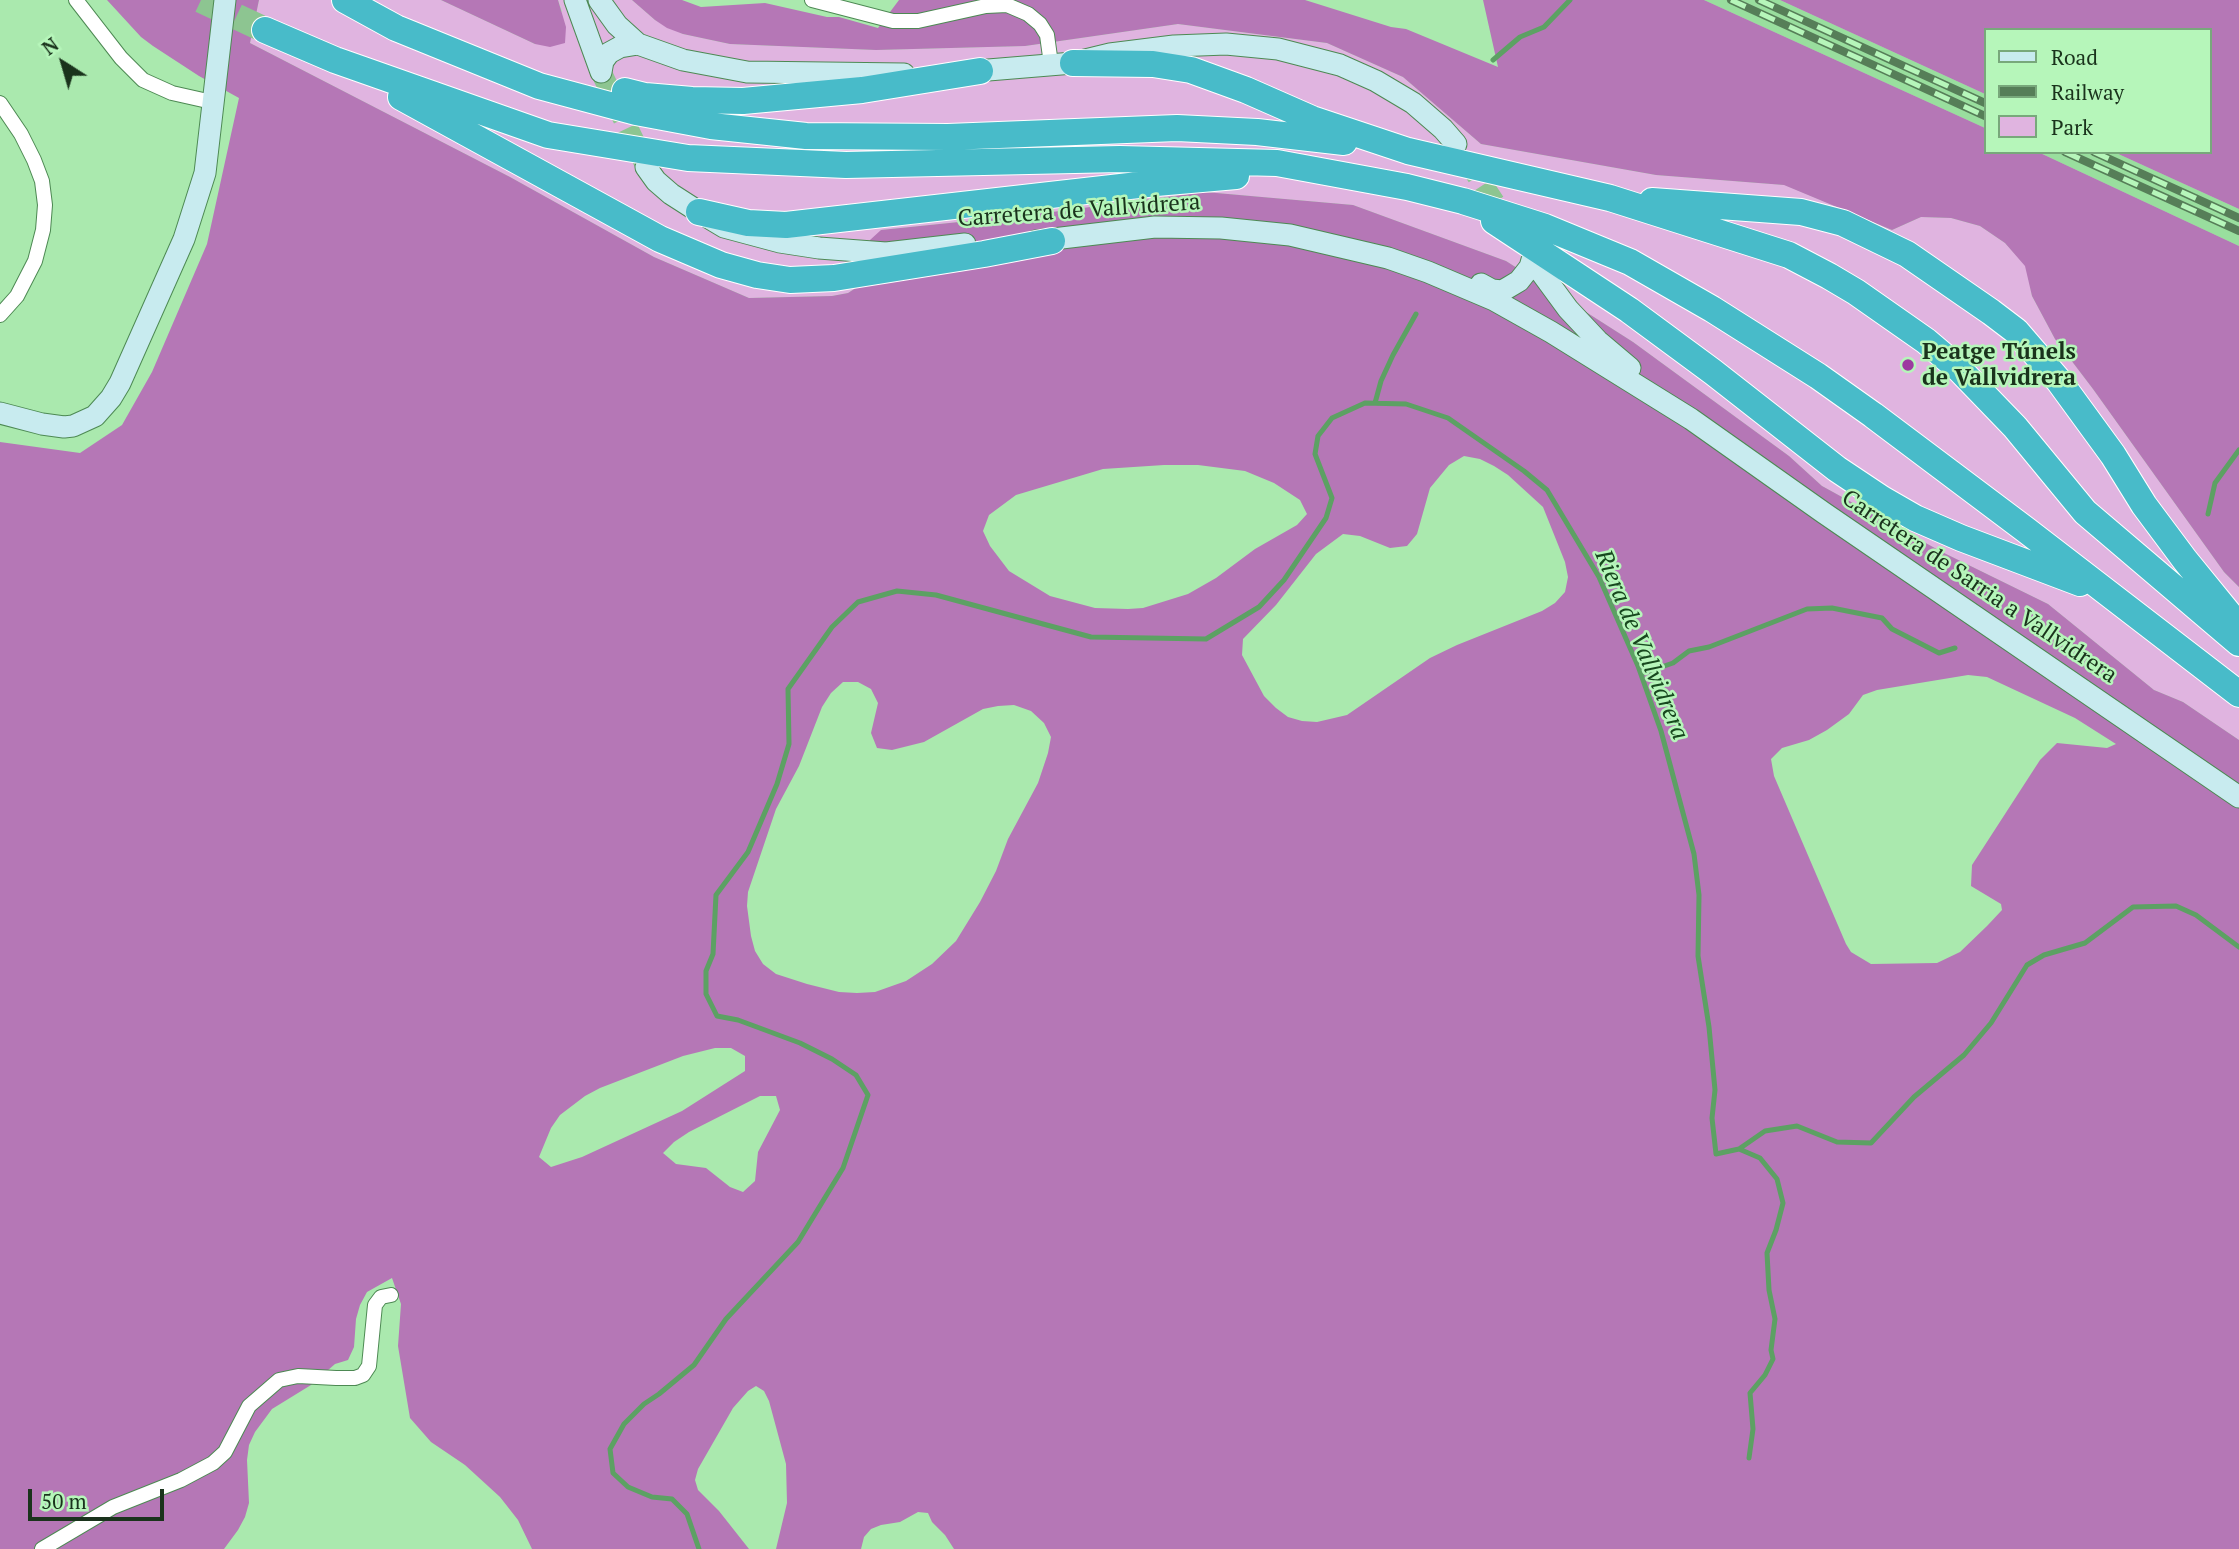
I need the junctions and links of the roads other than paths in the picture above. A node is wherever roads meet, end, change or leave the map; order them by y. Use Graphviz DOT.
graph roads {
  1 [pos="76,0"];
  2 [pos="225,0"];
  3 [pos="575,0"];
  4 [pos="599,0"];
  5 [pos="812,0"];
  6 [pos="348,2"];
  7 [pos="265,30"];
  8 [pos="638,44"];
  9 [pos="335,60"];
  10 [pos="1062,63"];
  11 [pos="980,71"];
  12 [pos="213,100"];
  13 [pos="0,103"];
  14 [pos="1456,144"];
  15 [pos="1408,151"];
  16 [pos="646,167"];
  17 [pos="1407,187"];
  18 [pos="1611,198"];
  19 [pos="1463,201"];
  20 [pos="699,212"];
  21 [pos="1052,241"];
  22 [pos="1428,272"];
  23 [pos="0,315"];
  24 [pos="0,413"];
  25 [pos="1690,419"];
  26 [pos="2115,598"];
  27 [pos="2239,627"];
  28 [pos="2239,643"];
  29 [pos="2239,694"];
  30 [pos="2239,797"];
  31 [pos="391,1295"];
  32 [pos="42,1549"];
  1 -- 12 [label="street"];
  2 -- 12 [label="main road"];
  3 -- 8 [label="main road"];
  4 -- 8 [label="main road"];
  5 -- 10 [label="street"];
  6 -- 11 [label="highway"];
  6 -- 15 [label="highway"];
  7 -- 9 [label="highway"];
  8 -- 11 [label="main road"];
  9 -- 17 [label="highway"];
  9 -- 21 [label="highway"];
  10 -- 11 [label="main road"];
  10 -- 14 [label="main road"];
  10 -- 15 [label="highway"];
  12 -- 24 [label="main road"];
  13 -- 23 [label="street"];
  15 -- 18 [label="highway"];
  16 -- 20 [label="main road, Carretera de Vallvidrera"];
  17 -- 19 [label="highway"];
  17 -- 20 [label="highway"];
  18 -- 27 [label="highway"];
  18 -- 28 [label="highway"];
  19 -- 26 [label="highway"];
  19 -- 26 [label="highway"];
  20 -- 21 [label="main road, Carretera de Vallvidrera"];
  21 -- 22 [label="main road, Carretera de Vallvidrera"];
  22 -- 25 [label="main road, Carretera de Vallvidrera"];
  22 -- 25 [label="main road"];
  25 -- 30 [label="main road, Carretera de Sarria a Vallvidrera"];
  26 -- 29 [label="highway"];
  31 -- 32 [label="street"];
}
